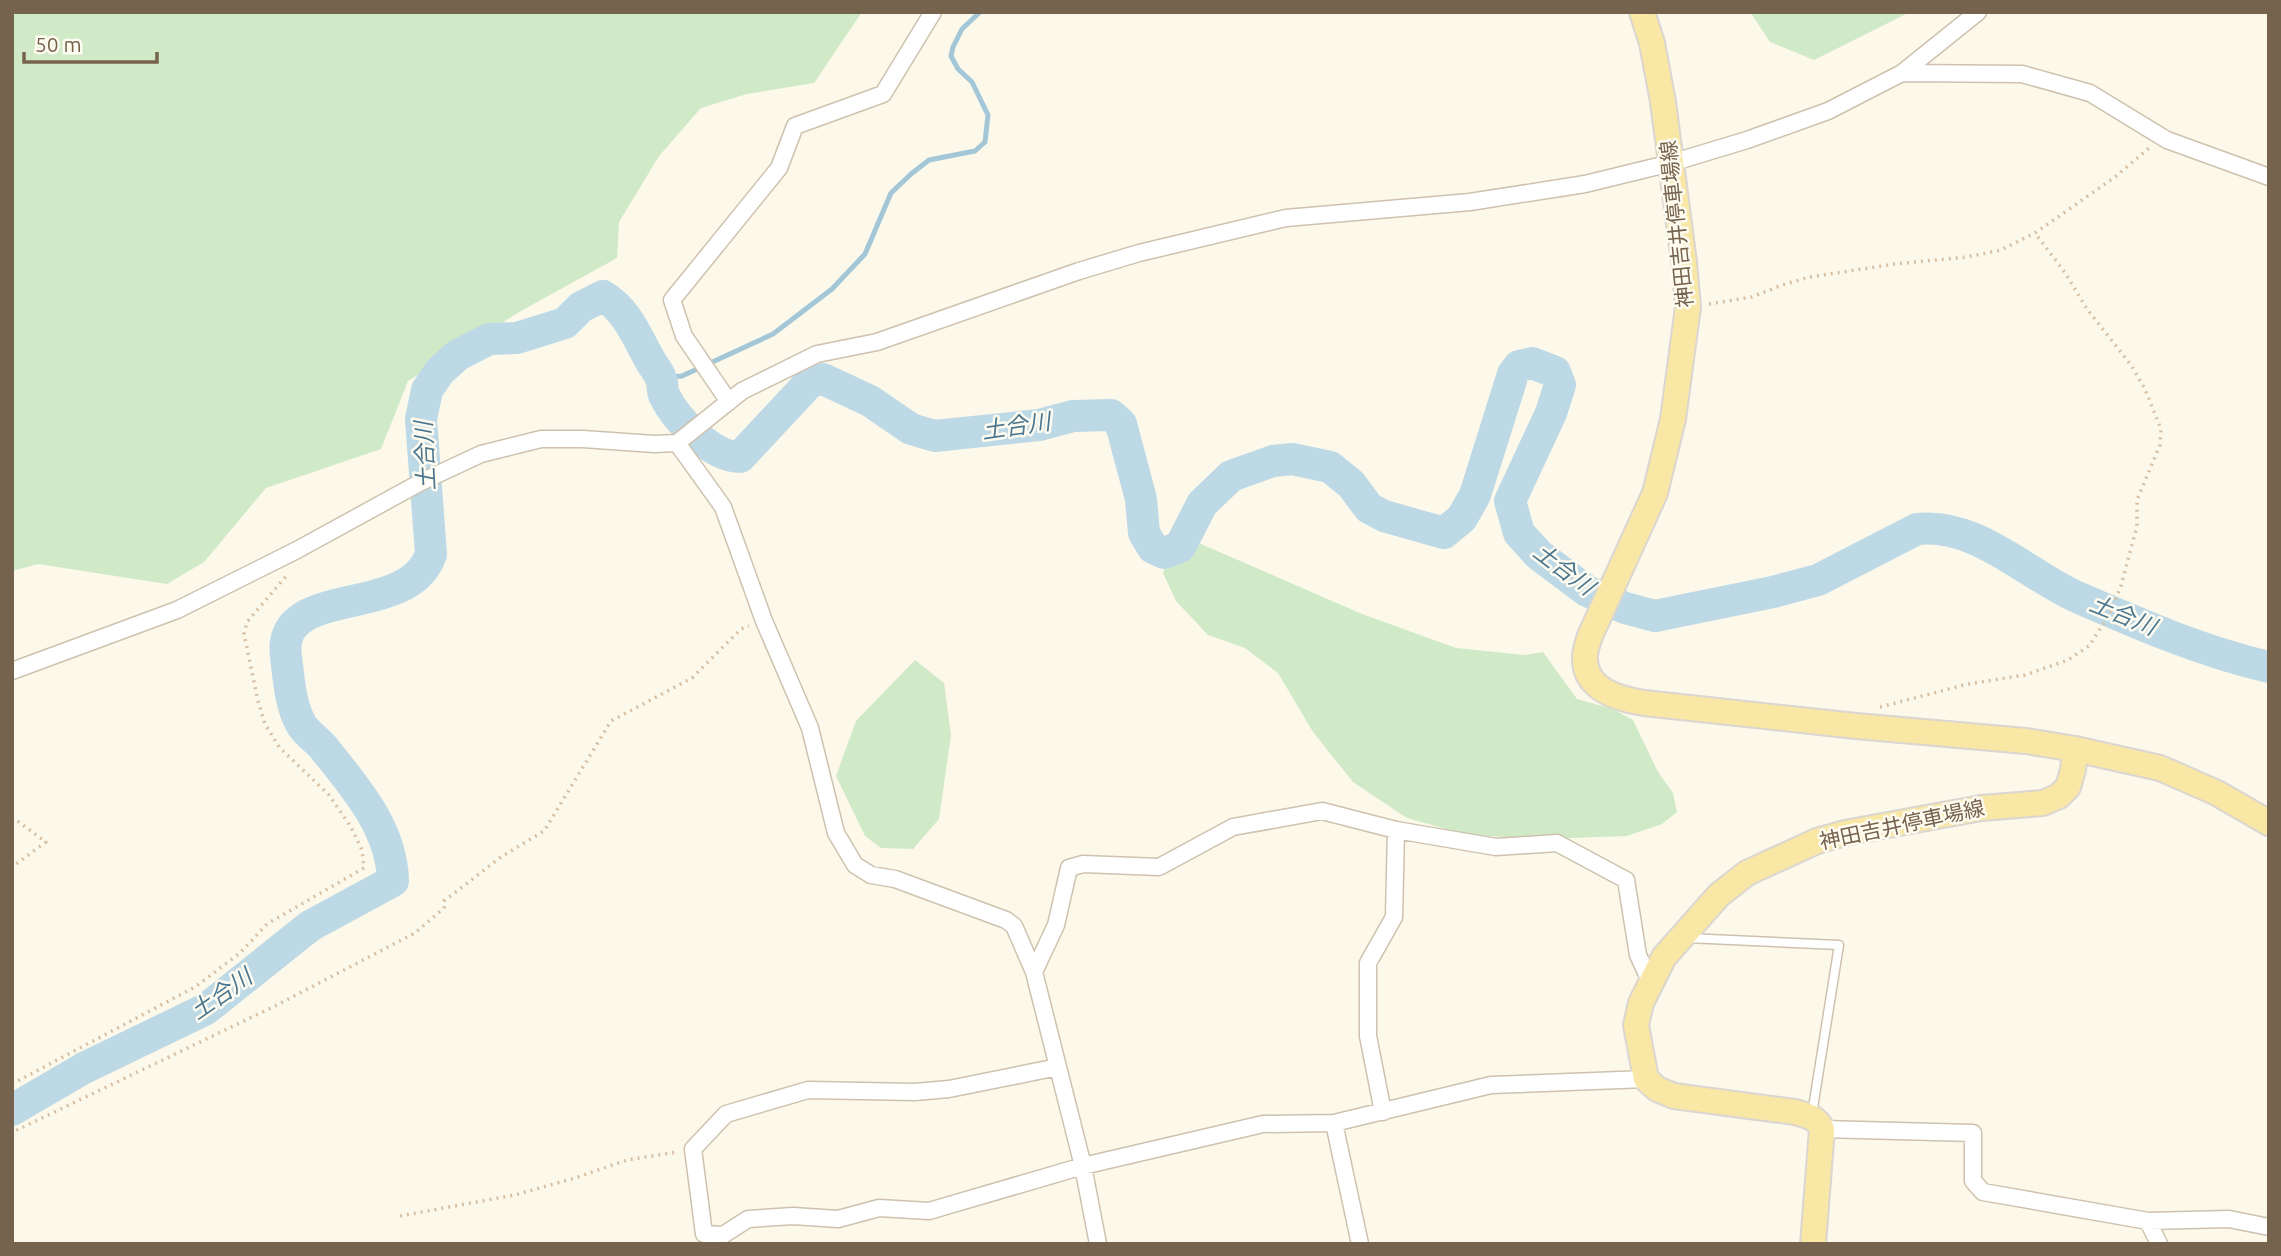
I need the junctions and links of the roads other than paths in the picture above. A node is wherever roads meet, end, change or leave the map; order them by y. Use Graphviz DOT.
graph roads {
  1 [pos="933,12"];
  2 [pos="1642,12"];
  3 [pos="1978,12"];
  4 [pos="1902,73"];
  5 [pos="1671,163"];
  6 [pos="2269,177"];
  7 [pos="729,402"];
  8 [pos="677,443"];
  9 [pos="12,671"];
  10 [pos="2076,749"];
  11 [pos="2269,823"];
  12 [pos="1395,830"];
  13 [pos="1680,938"];
  14 [pos="1034,972"];
  15 [pos="1650,981"];
  16 [pos="1058,1067"];
  17 [pos="1646,1079"];
  18 [pos="1383,1112"];
  19 [pos="1334,1123"];
  20 [pos="1817,1123"];
  21 [pos="1083,1166"];
  22 [pos="2148,1221"];
  23 [pos="2269,1227"];
  24 [pos="1098,1244"];
  25 [pos="1360,1244"];
  26 [pos="1813,1244"];
  27 [pos="2159,1244"];
  1 -- 7 [label="street"];
  2 -- 5 [label="main road, 神田吉井停車場線"];
  3 -- 4 [label="street"];
  4 -- 5 [label="street"];
  4 -- 6 [label="street"];
  5 -- 7 [label="street"];
  5 -- 10 [label="main road, 神田吉井停車場線"];
  7 -- 8 [label="street"];
  8 -- 9 [label="street"];
  8 -- 14 [label="street"];
  10 -- 11 [label="main road, 神田吉井停車場線"];
  10 -- 13 [label="main road, 神田吉井停車場線"];
  12 -- 14 [label="street"];
  12 -- 15 [label="street"];
  12 -- 18 [label="street"];
  13 -- 15 [label="main road, 神田吉井停車場線"];
  13 -- 20 [label="lane"];
  14 -- 16 [label="street"];
  15 -- 17 [label="main road, 神田吉井停車場線"];
  16 -- 21 [label="street"];
  16 -- 21 [label="street"];
  17 -- 18 [label="street"];
  17 -- 20 [label="main road"];
  18 -- 19 [label="street"];
  19 -- 21 [label="street"];
  19 -- 25 [label="street"];
  20 -- 22 [label="street"];
  20 -- 26 [label="main road"];
  21 -- 24 [label="street"];
  22 -- 23 [label="street"];
  22 -- 27 [label="street"];
}
